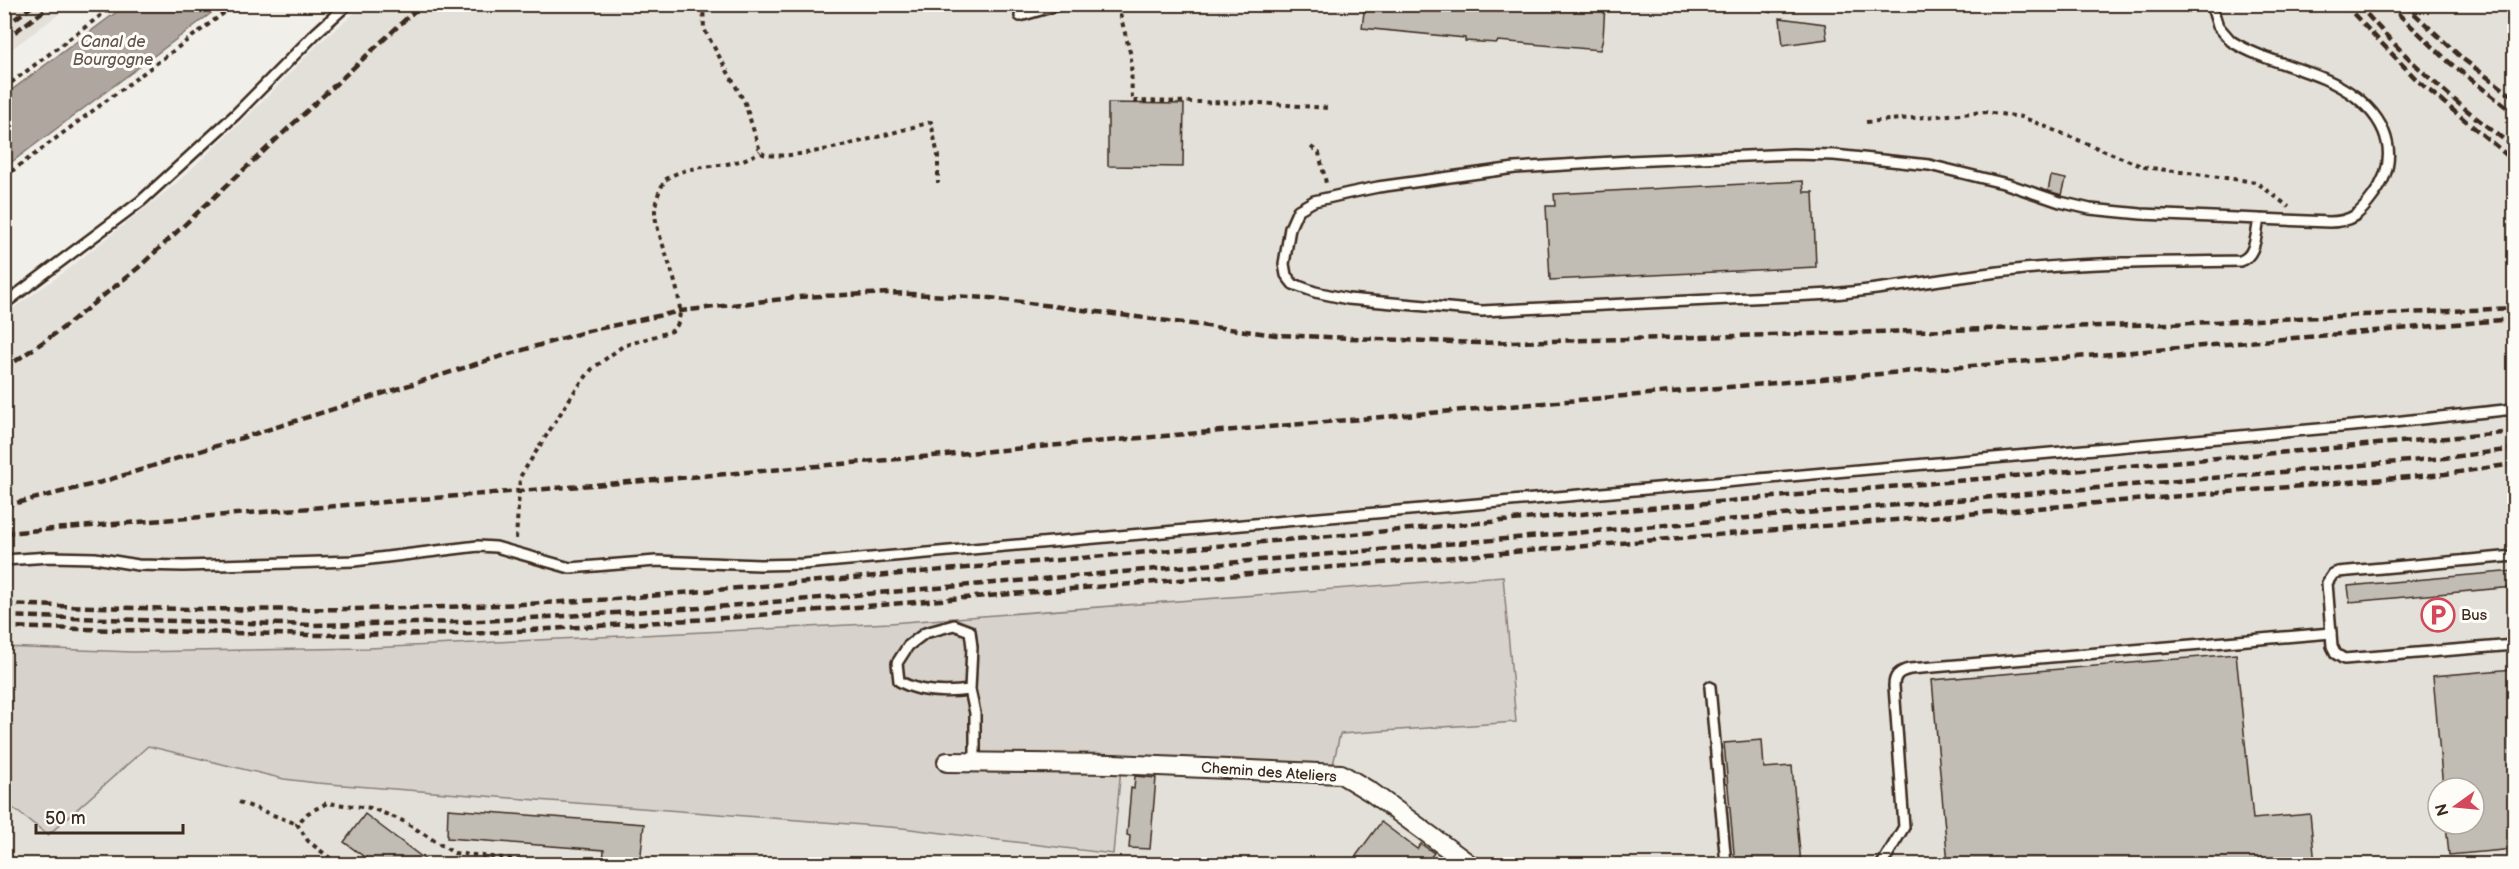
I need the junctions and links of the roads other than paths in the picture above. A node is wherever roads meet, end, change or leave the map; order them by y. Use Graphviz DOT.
graph roads {
  1 [pos="348,4"];
  2 [pos="1062,4"];
  3 [pos="2211,4"];
  4 [pos="1020,16"];
  5 [pos="2259,219"];
  6 [pos="4,304"];
  7 [pos="2514,410"];
  8 [pos="2514,556"];
  9 [pos="4,560"];
  10 [pos="2331,633"];
  11 [pos="2514,645"];
  12 [pos="1710,687"];
  13 [pos="970,690"];
  14 [pos="947,762"];
  15 [pos="975,762"];
  16 [pos="1469,864"];
  17 [pos="1726,864"];
  18 [pos="1882,864"];
  1 -- 6 [label="lane"];
  2 -- 4 [label="lane"];
  3 -- 5 [label="lane"];
  5 -- 5 [label="lane"];
  7 -- 9 [label="lane"];
  8 -- 10 [label="lane"];
  10 -- 11 [label="lane"];
  10 -- 18 [label="lane"];
  12 -- 17 [label="lane"];
  13 -- 13 [label="lane"];
  13 -- 15 [label="lane"];
  14 -- 15 [label="street, Chemin des Ateliers"];
  15 -- 16 [label="street, Chemin des Ateliers"];
}
